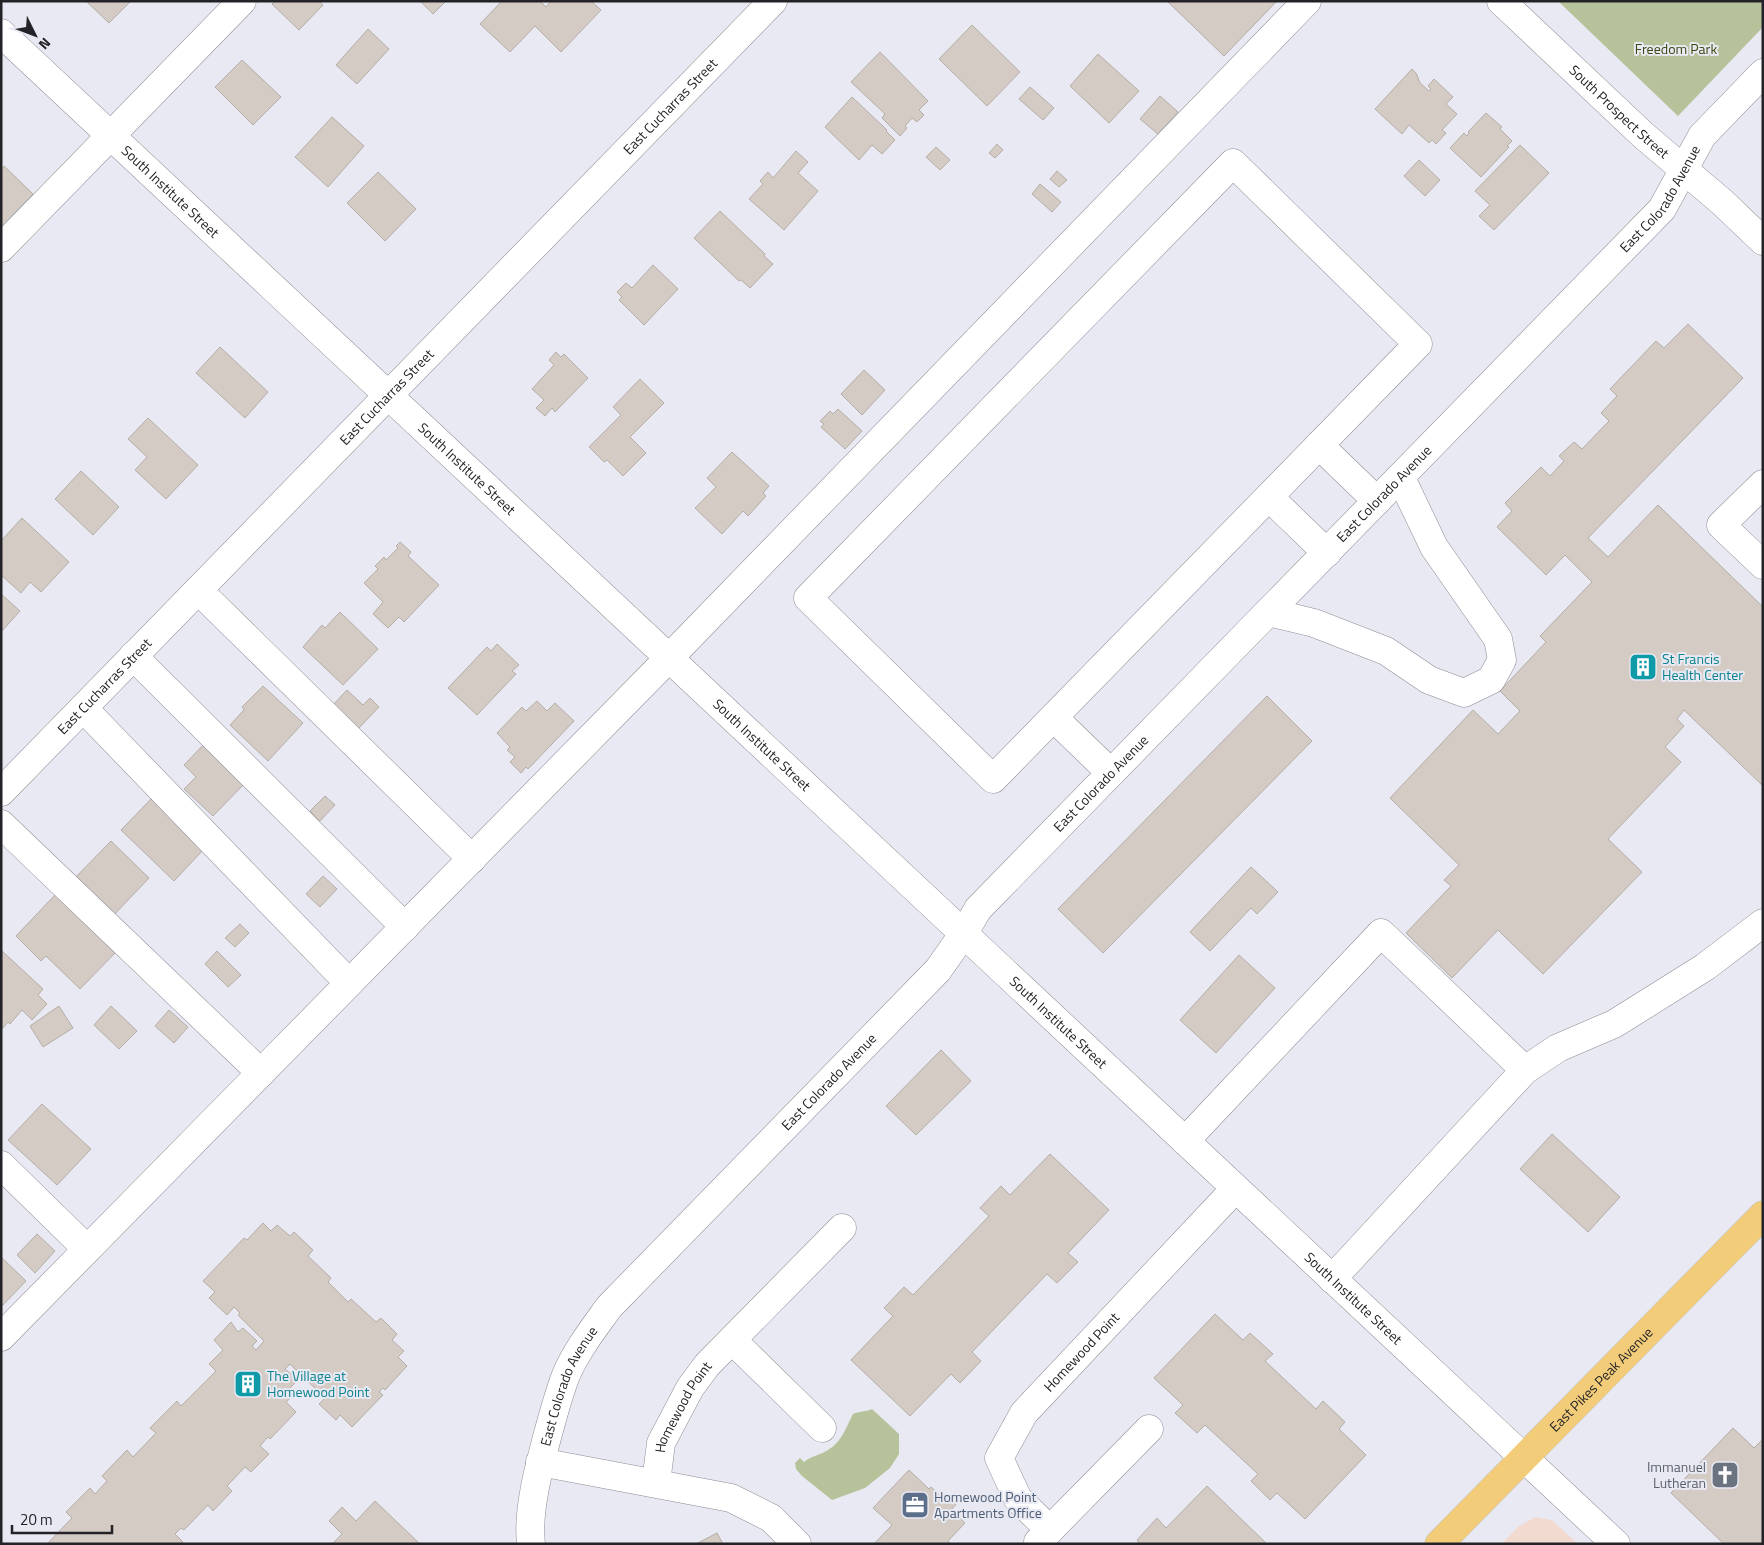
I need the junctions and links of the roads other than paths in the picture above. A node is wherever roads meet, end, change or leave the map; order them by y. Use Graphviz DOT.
graph roads {
  1 [pos="242,1"];
  2 [pos="773,1"];
  3 [pos="1307,1"];
  4 [pos="1501,1"];
  5 [pos="1,33"];
  6 [pos="1763,73"];
  7 [pos="111,136"];
  8 [pos="1685,169"];
  9 [pos="1763,241"];
  10 [pos="1,248"];
  11 [pos="388,396"];
  12 [pos="1319,445"];
  13 [pos="1401,478"];
  14 [pos="1763,484"];
  15 [pos="1269,497"];
  16 [pos="1377,502"];
  17 [pos="1327,553"];
  18 [pos="1763,565"];
  19 [pos="198,590"];
  20 [pos="1269,612"];
  21 [pos="133,656"];
  22 [pos="669,658"];
  23 [pos="83,708"];
  24 [pos="1054,718"];
  25 [pos="1111,773"];
  26 [pos="1,792"];
  27 [pos="1,824"];
  28 [pos="472,859"];
  29 [pos="1763,924"];
  30 [pos="405,927"];
  31 [pos="964,934"];
  32 [pos="349,983"];
  33 [pos="1525,1070"];
  34 [pos="261,1073"];
  35 [pos="1185,1141"];
  36 [pos="1,1165"];
  37 [pos="1235,1189"];
  38 [pos="1763,1215"];
  39 [pos="842,1228"];
  40 [pos="87,1249"];
  41 [pos="1332,1279"];
  42 [pos="1,1337"];
  43 [pos="732,1340"];
  44 [pos="822,1428"];
  45 [pos="1149,1428"];
  46 [pos="1524,1457"];
  47 [pos="540,1462"];
  48 [pos="656,1483"];
  49 [pos="1044,1537"];
  50 [pos="531,1544"];
  51 [pos="797,1544"];
  52 [pos="1439,1544"];
  53 [pos="1616,1544"];
  1 -- 7 [label="street"];
  2 -- 11 [label="street, East Cucharras Street"];
  3 -- 22 [label="street"];
  4 -- 8 [label="street, South Prospect Street"];
  5 -- 7 [label="street, South Institute Street"];
  6 -- 8 [label="street, East Colorado Avenue"];
  7 -- 10 [label="street"];
  7 -- 11 [label="street, South Institute Street"];
  8 -- 9 [label="street, South Prospect Street"];
  8 -- 13 [label="street, East Colorado Avenue"];
  11 -- 19 [label="street, East Cucharras Street"];
  11 -- 22 [label="street, South Institute Street"];
  12 -- 15 [label="street"];
  12 -- 16 [label="street"];
  12 -- 24 [label="street"];
  13 -- 16 [label="street, East Colorado Avenue"];
  13 -- 20 [label="street"];
  14 -- 18 [label="street"];
  15 -- 17 [label="street"];
  15 -- 24 [label="street"];
  16 -- 17 [label="street, East Colorado Avenue"];
  17 -- 20 [label="street, East Colorado Avenue"];
  19 -- 21 [label="street, East Cucharras Street"];
  19 -- 28 [label="street"];
  20 -- 25 [label="street, East Colorado Avenue"];
  21 -- 23 [label="street, East Cucharras Street"];
  21 -- 30 [label="street"];
  22 -- 28 [label="street"];
  22 -- 31 [label="street, South Institute Street"];
  23 -- 26 [label="street, East Cucharras Street"];
  23 -- 32 [label="street"];
  24 -- 25 [label="street"];
  25 -- 31 [label="street, East Colorado Avenue"];
  27 -- 34 [label="street"];
  28 -- 30 [label="street"];
  29 -- 33 [label="street"];
  30 -- 32 [label="street"];
  31 -- 35 [label="street, South Institute Street"];
  31 -- 47 [label="street, East Colorado Avenue"];
  32 -- 34 [label="street"];
  33 -- 35 [label="street"];
  33 -- 41 [label="street"];
  34 -- 40 [label="street"];
  35 -- 37 [label="street, South Institute Street"];
  36 -- 40 [label="street"];
  37 -- 41 [label="street, South Institute Street"];
  37 -- 49 [label="street, Homewood Point"];
  38 -- 46 [label="main road, East Pikes Peak Avenue"];
  39 -- 43 [label="street, Homewood Point"];
  40 -- 42 [label="street"];
  41 -- 46 [label="street, South Institute Street"];
  43 -- 44 [label="street"];
  43 -- 48 [label="street, Homewood Point"];
  45 -- 49 [label="street, Homewood Point"];
  46 -- 52 [label="main road, East Pikes Peak Avenue"];
  46 -- 53 [label="street, South Institute Street"];
  47 -- 48 [label="street"];
  47 -- 50 [label="street, East Colorado Avenue"];
  48 -- 51 [label="street"];
}
